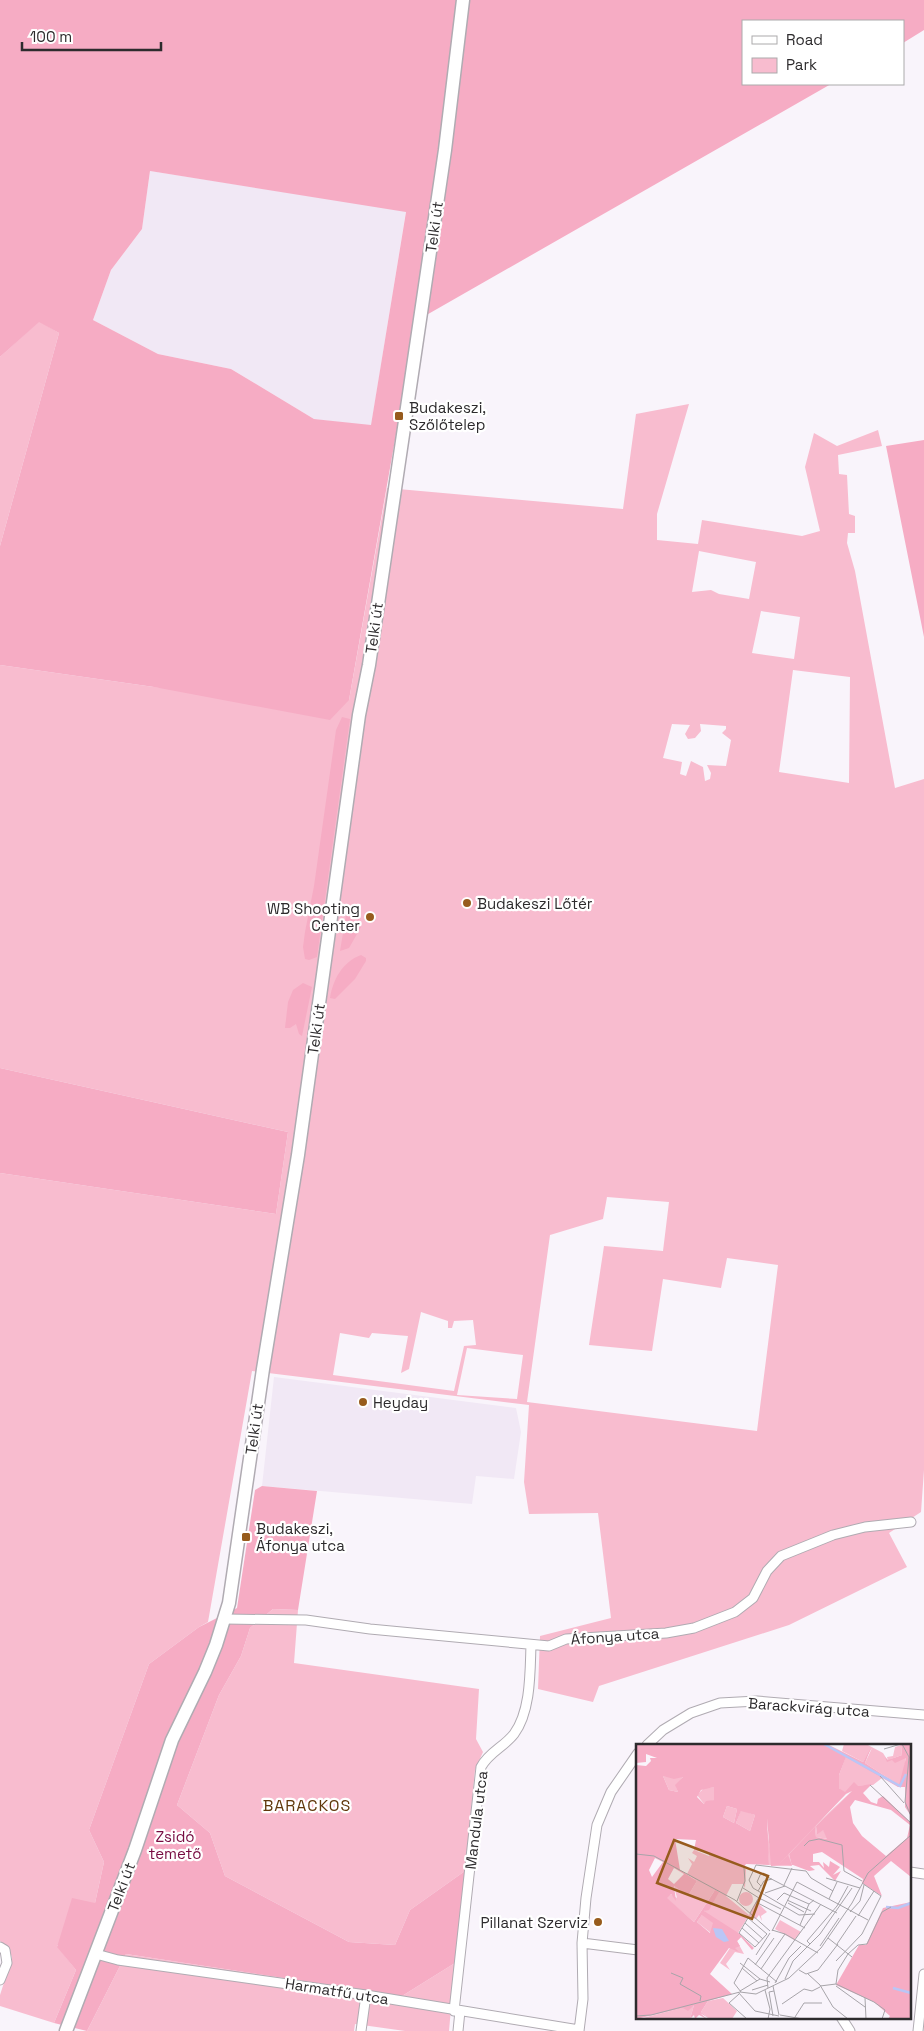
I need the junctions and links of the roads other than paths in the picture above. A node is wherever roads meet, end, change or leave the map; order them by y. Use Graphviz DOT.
graph roads {
  1 [pos="463,0"];
  2 [pos="911,1522"];
  3 [pos="225,1619"];
  4 [pos="531,1645"];
  5 [pos="924,1716"];
  6 [pos="648,1744"];
  7 [pos="636,1757"];
  8 [pos="582,1943"];
  9 [pos="3,1949"];
  10 [pos="636,1950"];
  11 [pos="96,1954"];
  12 [pos="924,1974"];
  13 [pos="0,1980"];
  14 [pos="366,1995"];
  15 [pos="457,2011"];
  16 [pos="842,2018"];
  17 [pos="66,2031"];
  18 [pos="360,2031"];
  19 [pos="458,2031"];
  20 [pos="579,2031"];
  21 [pos="850,2031"];
  22 [pos="918,2031"];
  1 -- 3 [label="main road, Telki út"];
  2 -- 4 [label="street, Áfonya utca"];
  3 -- 4 [label="street, Áfonya utca"];
  3 -- 11 [label="main road, Telki út"];
  4 -- 15 [label="street, Mandula utca"];
  5 -- 6 [label="street, Barackvirág utca"];
  7 -- 8 [label="street"];
  8 -- 10 [label="street"];
  8 -- 20 [label="street"];
  9 -- 13 [label="street"];
  11 -- 14 [label="street, Harmatfű utca"];
  11 -- 17 [label="main road, Telki út"];
  12 -- 22 [label="street"];
  14 -- 15 [label="street, Harmatfű utca"];
  14 -- 18 [label="street"];
  15 -- 19 [label="street, Mandula utca"];
  15 -- 20 [label="street, Harmatfű utca"];
  16 -- 21 [label="street"];
}
